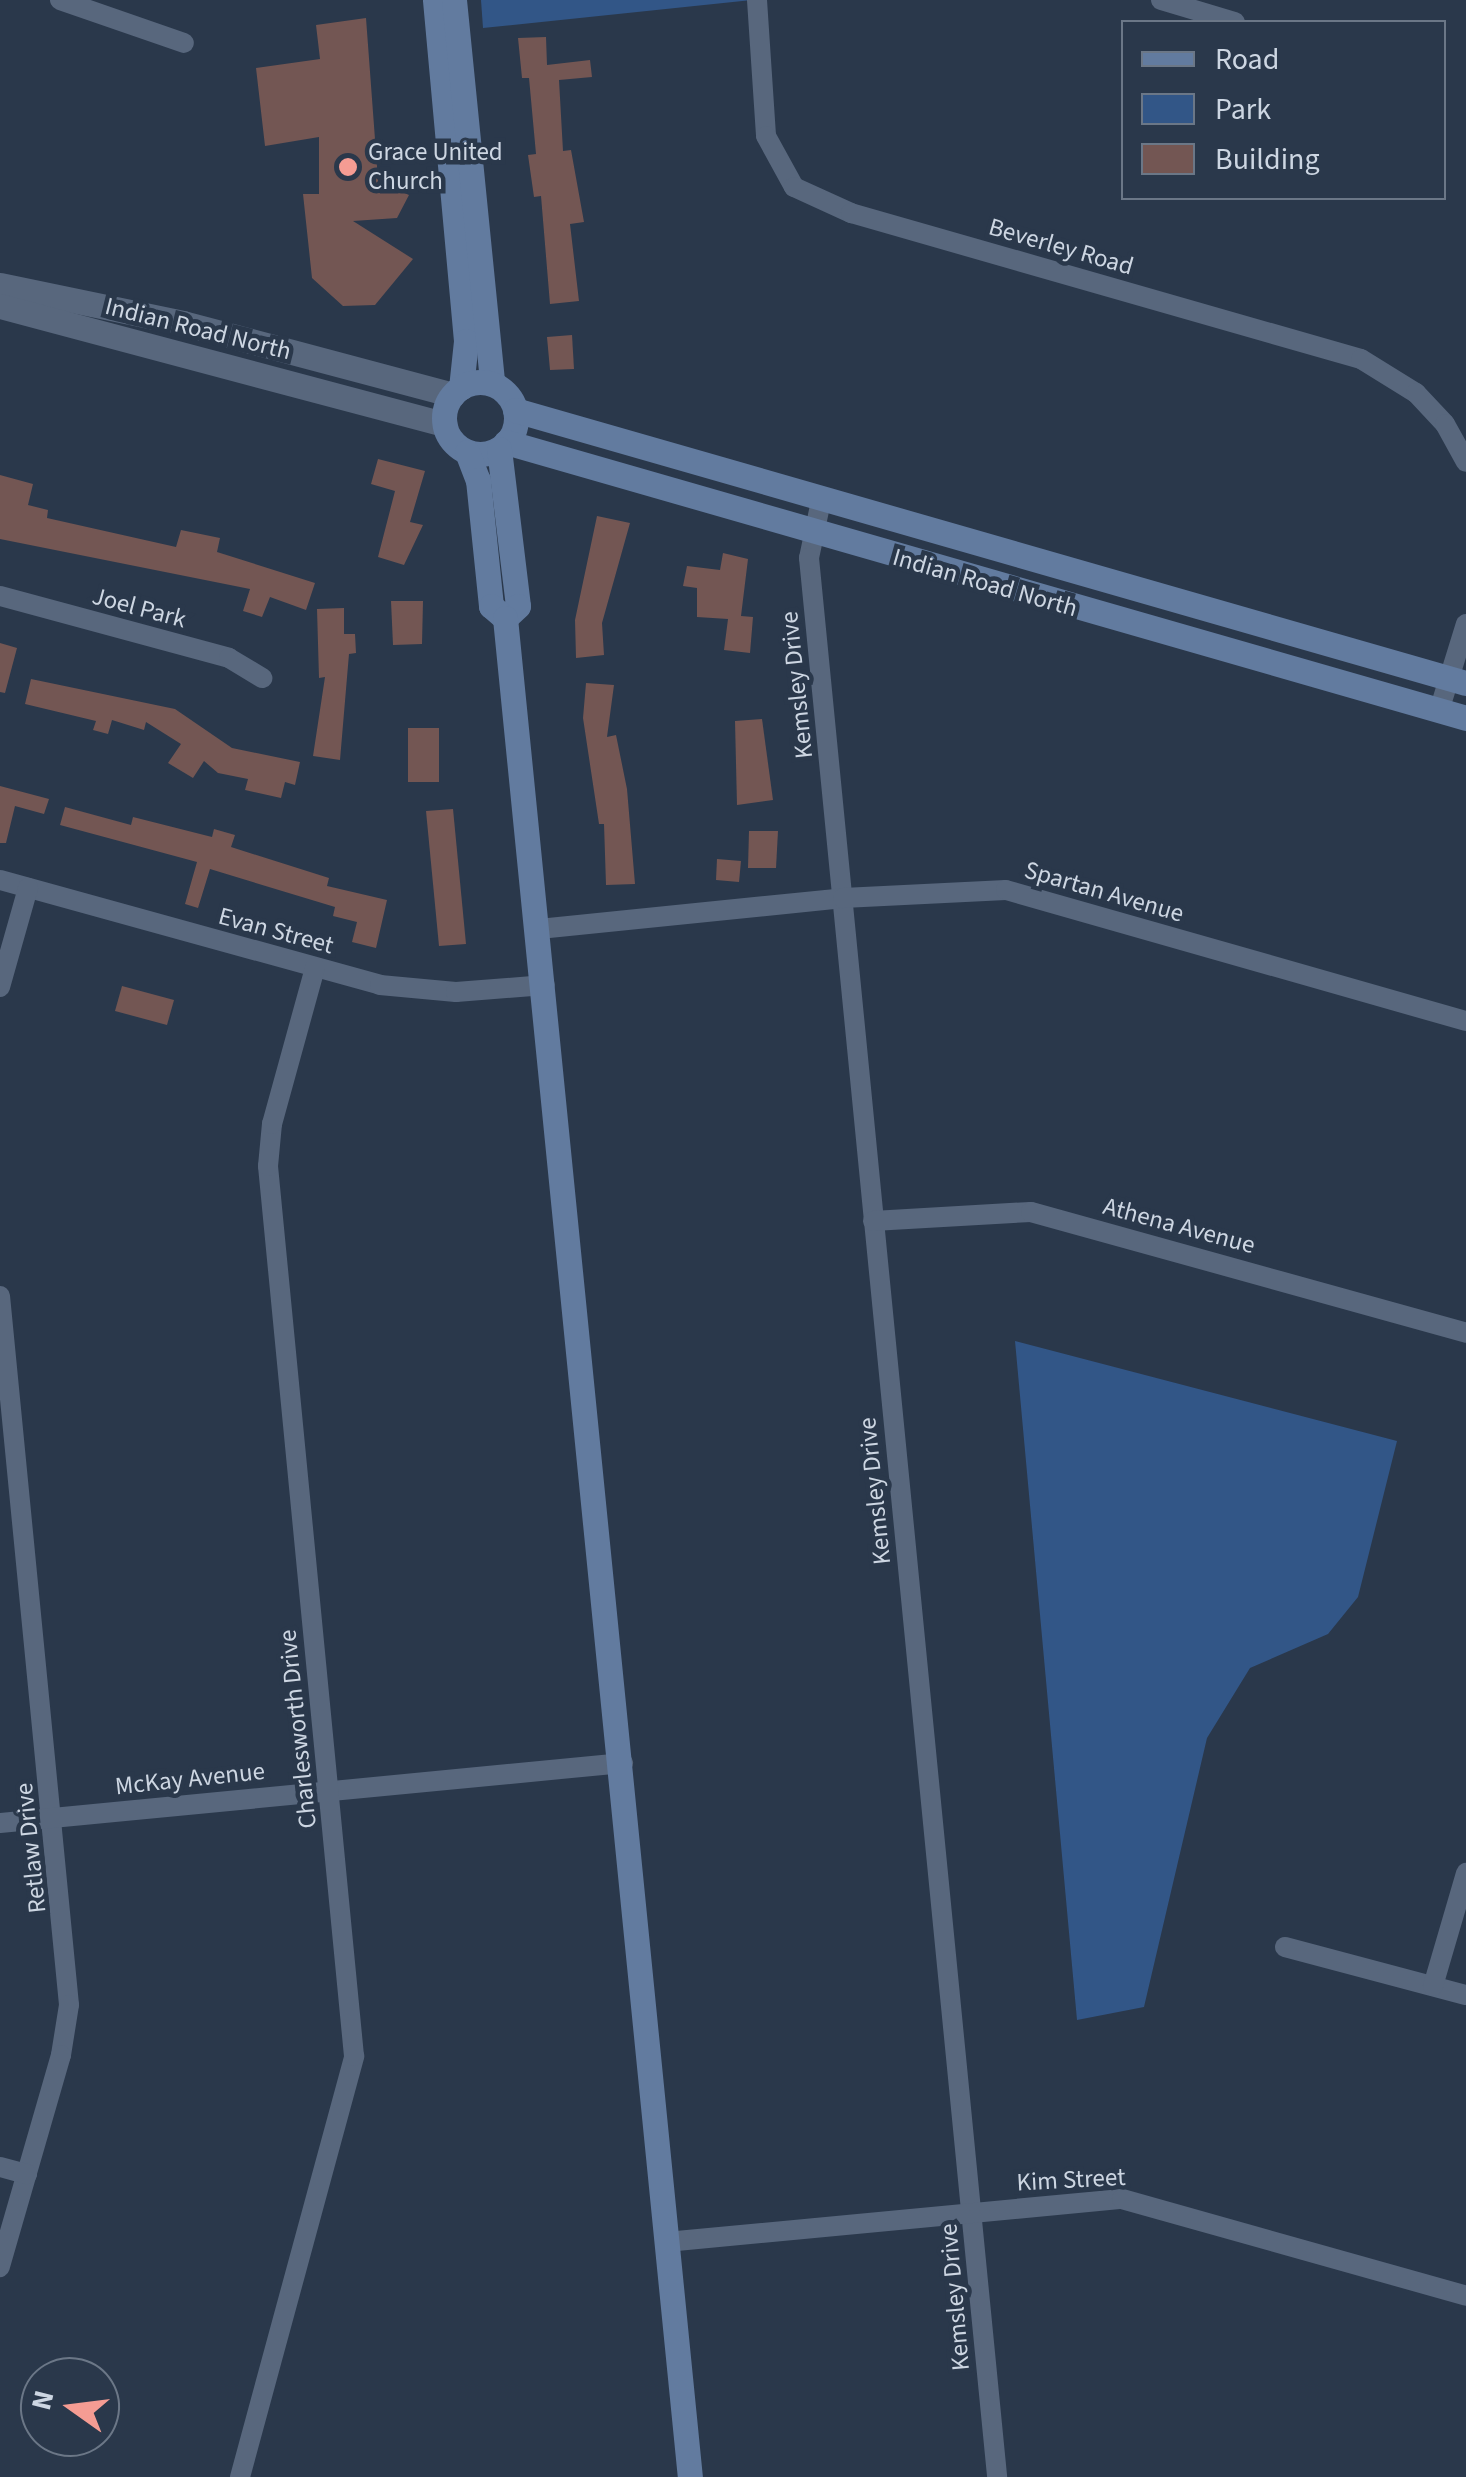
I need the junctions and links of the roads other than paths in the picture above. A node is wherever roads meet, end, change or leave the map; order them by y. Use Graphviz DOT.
graph roads {
  1 [pos="60,0"];
  2 [pos="435,0"];
  3 [pos="454,0"];
  4 [pos="757,0"];
  5 [pos="1161,0"];
  6 [pos="1228,20"];
  7 [pos="184,43"];
  8 [pos="0,285"];
  9 [pos="0,306"];
  10 [pos="492,384"];
  11 [pos="457,391"];
  12 [pos="515,410"];
  13 [pos="445,424"];
  14 [pos="503,446"];
  15 [pos="467,452"];
  16 [pos="1466,462"];
  17 [pos="821,501"];
  18 [pos="813,534"];
  19 [pos="0,596"];
  20 [pos="505,618"];
  21 [pos="1466,624"];
  22 [pos="262,678"];
  23 [pos="1457,680"];
  24 [pos="1440,711"];
  25 [pos="1466,718"];
  26 [pos="0,880"];
  27 [pos="28,888"];
  28 [pos="842,898"];
  29 [pos="538,929"];
  30 [pos="315,968"];
  31 [pos="545,985"];
  32 [pos="0,986"];
  33 [pos="1466,1021"];
  34 [pos="873,1221"];
  35 [pos="0,1296"];
  36 [pos="1466,1334"];
  37 [pos="623,1763"];
  38 [pos="330,1791"];
  39 [pos="53,1818"];
  40 [pos="0,1823"];
  41 [pos="1466,1873"];
  42 [pos="1285,1946"];
  43 [pos="1434,1986"];
  44 [pos="1466,1995"];
  45 [pos="0,2166"];
  46 [pos="27,2174"];
  47 [pos="972,2212"];
  48 [pos="666,2242"];
  49 [pos="0,2267"];
  50 [pos="1466,2296"];
  51 [pos="240,2477"];
  52 [pos="690,2477"];
  53 [pos="997,2477"];
  1 -- 7 [label="street"];
  2 -- 11 [label="main road"];
  3 -- 10 [label="main road"];
  4 -- 16 [label="street, Beverley Road"];
  5 -- 6 [label="street"];
  8 -- 11 [label="street, Indian Road North"];
  9 -- 13 [label="street, Indian Road North"];
  10 -- 11 [label="main road, Indian Road North"];
  10 -- 12 [label="main road"];
  11 -- 13 [label="main road"];
  12 -- 14 [label="main road"];
  12 -- 17 [label="main road, Indian Road North"];
  13 -- 15 [label="main road"];
  14 -- 15 [label="main road, Indian Road North"];
  14 -- 18 [label="main road, Indian Road North"];
  14 -- 20 [label="main road"];
  15 -- 20 [label="main road"];
  17 -- 18 [label="street, Kemsley Drive"];
  17 -- 23 [label="main road, Indian Road North"];
  18 -- 24 [label="main road, Indian Road North"];
  18 -- 28 [label="street, Kemsley Drive"];
  19 -- 22 [label="street, Joel Park"];
  20 -- 29 [label="main road"];
  21 -- 23 [label="street"];
  23 -- 24 [label="street"];
  24 -- 25 [label="main road, Indian Road North"];
  26 -- 27 [label="street, Evan Street"];
  27 -- 30 [label="street, Evan Street"];
  27 -- 32 [label="street"];
  28 -- 29 [label="street, Spartan Avenue"];
  28 -- 33 [label="street, Spartan Avenue"];
  28 -- 34 [label="street, Kemsley Drive"];
  29 -- 31 [label="main road"];
  30 -- 31 [label="street, Evan Street"];
  30 -- 38 [label="street, Charlesworth Drive"];
  31 -- 37 [label="main road"];
  34 -- 36 [label="street, Athena Avenue"];
  34 -- 47 [label="street, Kemsley Drive"];
  35 -- 39 [label="street, Retlaw Drive"];
  37 -- 38 [label="street, McKay Avenue"];
  37 -- 48 [label="main road"];
  38 -- 39 [label="street, McKay Avenue"];
  38 -- 51 [label="street, Charlesworth Drive"];
  39 -- 40 [label="street, McKay Avenue"];
  39 -- 46 [label="street, Retlaw Drive"];
  41 -- 43 [label="street"];
  42 -- 43 [label="street"];
  43 -- 44 [label="street"];
  45 -- 46 [label="street"];
  46 -- 49 [label="street, Retlaw Drive"];
  47 -- 48 [label="street, Kim Street"];
  47 -- 50 [label="street, Kim Street"];
  47 -- 53 [label="street, Kemsley Drive"];
  48 -- 52 [label="main road"];
}
